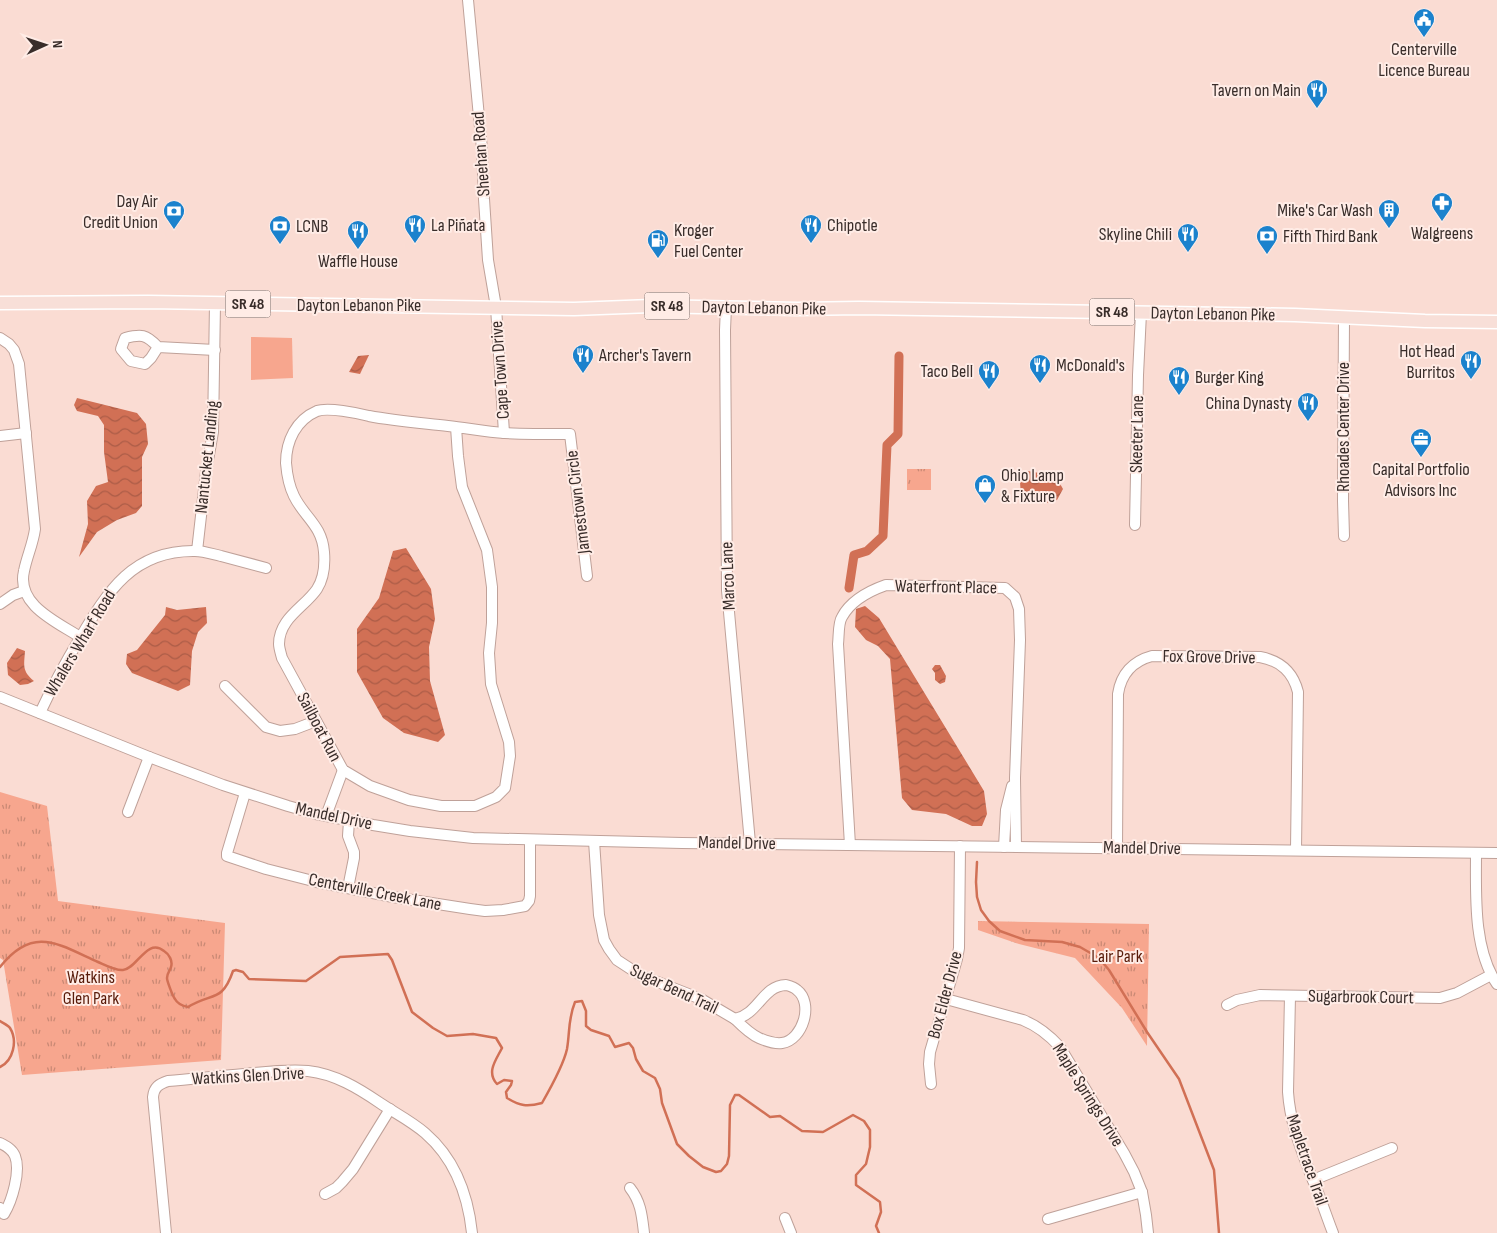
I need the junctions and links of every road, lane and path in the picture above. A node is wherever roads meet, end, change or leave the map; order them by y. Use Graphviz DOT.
graph roads {
  1 [pos="468,0"];
  2 [pos="0,303"];
  3 [pos="214,303"];
  4 [pos="496,307"];
  5 [pos="726,307"];
  6 [pos="1140,313"];
  7 [pos="1344,317"];
  8 [pos="1497,322"];
  9 [pos="0,338"];
  10 [pos="158,347"];
  11 [pos="215,350"];
  12 [pos="456,427"];
  13 [pos="504,432"];
  14 [pos="26,433"];
  15 [pos="0,436"];
  16 [pos="1135,525"];
  17 [pos="1344,536"];
  18 [pos="197,551"];
  19 [pos="266,568"];
  20 [pos="587,576"];
  21 [pos="24,591"];
  22 [pos="0,604"];
  23 [pos="80,637"];
  24 [pos="225,686"];
  25 [pos="0,697"];
  26 [pos="40,713"];
  27 [pos="316,720"];
  28 [pos="149,758"];
  29 [pos="343,770"];
  30 [pos="1015,778"];
  31 [pos="246,793"];
  32 [pos="128,812"];
  33 [pos="326,816"];
  34 [pos="349,821"];
  35 [pos="530,840"];
  36 [pos="594,841"];
  37 [pos="750,843"];
  38 [pos="850,845"];
  39 [pos="960,846"];
  40 [pos="1004,847"];
  41 [pos="1016,847"];
  42 [pos="1117,848"];
  43 [pos="1296,850"];
  44 [pos="1476,853"];
  45 [pos="1497,853"];
  46 [pos="348,888"];
  47 [pos="1494,980"];
  48 [pos="1290,996"];
  49 [pos="946,999"];
  50 [pos="1227,1005"];
  51 [pos="734,1019"];
  52 [pos="931,1084"];
  53 [pos="390,1109"];
  54 [pos="0,1143"];
  55 [pos="1392,1148"];
  56 [pos="1314,1180"];
  57 [pos="630,1188"];
  58 [pos="1142,1192"];
  59 [pos="325,1194"];
  60 [pos="2,1215"];
  61 [pos="785,1218"];
  62 [pos="1048,1218"];
  63 [pos="166,1233"];
  64 [pos="472,1233"];
  65 [pos="644,1233"];
  66 [pos="791,1233"];
  67 [pos="1148,1233"];
  68 [pos="1333,1233"];
  1 -- 4 [label="street, Sheehan Road"];
  2 -- 3 [label="main road, Dayton Lebanon Pike / SR 48"];
  3 -- 4 [label="main road, Dayton Lebanon Pike / SR 48"];
  3 -- 11 [label="street, Nantucket Landing"];
  4 -- 5 [label="main road, Dayton Lebanon Pike / SR 48"];
  4 -- 13 [label="street, Cape Town Drive"];
  5 -- 6 [label="main road, Dayton Lebanon Pike / SR 48"];
  5 -- 37 [label="street, Marco Lane"];
  6 -- 7 [label="main road, Dayton Lebanon Pike / SR 48"];
  6 -- 16 [label="street, Skeeter Lane"];
  7 -- 8 [label="main road, Dayton Lebanon Pike / SR 48"];
  7 -- 17 [label="street, Rhoades Center Drive"];
  9 -- 14 [label="street"];
  10 -- 11 [label="street"];
  11 -- 18 [label="street, Nantucket Landing"];
  12 -- 13 [label="street, Sailboat Run"];
  12 -- 27 [label="street, Sailboat Run"];
  12 -- 29 [label="street, Sailboat Run"];
  13 -- 20 [label="street, Jamestown Circle"];
  14 -- 15 [label="street"];
  14 -- 21 [label="street"];
  18 -- 19 [label="street, Whalers Wharf Road"];
  18 -- 23 [label="street, Whalers Wharf Road"];
  21 -- 22 [label="street"];
  21 -- 23 [label="street"];
  23 -- 26 [label="street, Whalers Wharf Road"];
  24 -- 27 [label="street"];
  25 -- 26 [label="street, Mandel Drive"];
  26 -- 28 [label="street, Mandel Drive"];
  27 -- 29 [label="street, Sailboat Run"];
  28 -- 31 [label="street, Mandel Drive"];
  28 -- 32 [label="street"];
  29 -- 33 [label="street"];
  30 -- 38 [label="street, Waterfront Place"];
  30 -- 40 [label="street, Waterfront Place"];
  30 -- 41 [label="street, Waterfront Place"];
  31 -- 33 [label="street, Mandel Drive"];
  31 -- 46 [label="street, Centerville Creek Lane"];
  33 -- 34 [label="street, Mandel Drive"];
  34 -- 35 [label="street, Mandel Drive"];
  34 -- 46 [label="street"];
  35 -- 36 [label="street, Mandel Drive"];
  35 -- 46 [label="street, Centerville Creek Lane"];
  36 -- 37 [label="street, Mandel Drive"];
  36 -- 51 [label="street, Sugar Bend Trail"];
  37 -- 38 [label="street, Mandel Drive"];
  38 -- 39 [label="street, Mandel Drive"];
  39 -- 40 [label="street, Mandel Drive"];
  39 -- 49 [label="street, Box Elder Drive"];
  40 -- 41 [label="street, Mandel Drive"];
  41 -- 42 [label="street, Mandel Drive"];
  42 -- 43 [label="street, Mandel Drive"];
  42 -- 43 [label="street, Fox Grove Drive"];
  43 -- 44 [label="street, Mandel Drive"];
  44 -- 45 [label="street, Mandel Drive"];
  44 -- 47 [label="street"];
  47 -- 48 [label="street, Sugarbrook Court"];
  48 -- 50 [label="street, Sugarbrook Court"];
  48 -- 56 [label="street, Mapletrace Trail"];
  49 -- 52 [label="street, Box Elder Drive"];
  49 -- 58 [label="street, Maple Springs Drive"];
  51 -- 51 [label="street, Sugar Bend Trail"];
  53 -- 59 [label="street"];
  53 -- 63 [label="street, Watkins Glen Drive"];
  53 -- 64 [label="street, Watkins Glen Drive"];
  54 -- 60 [label="street"];
  55 -- 56 [label="street"];
  56 -- 68 [label="street, Mapletrace Trail"];
  57 -- 65 [label="street"];
  58 -- 62 [label="street"];
  58 -- 67 [label="street, Maple Springs Drive"];
  61 -- 66 [label="street"];
}
